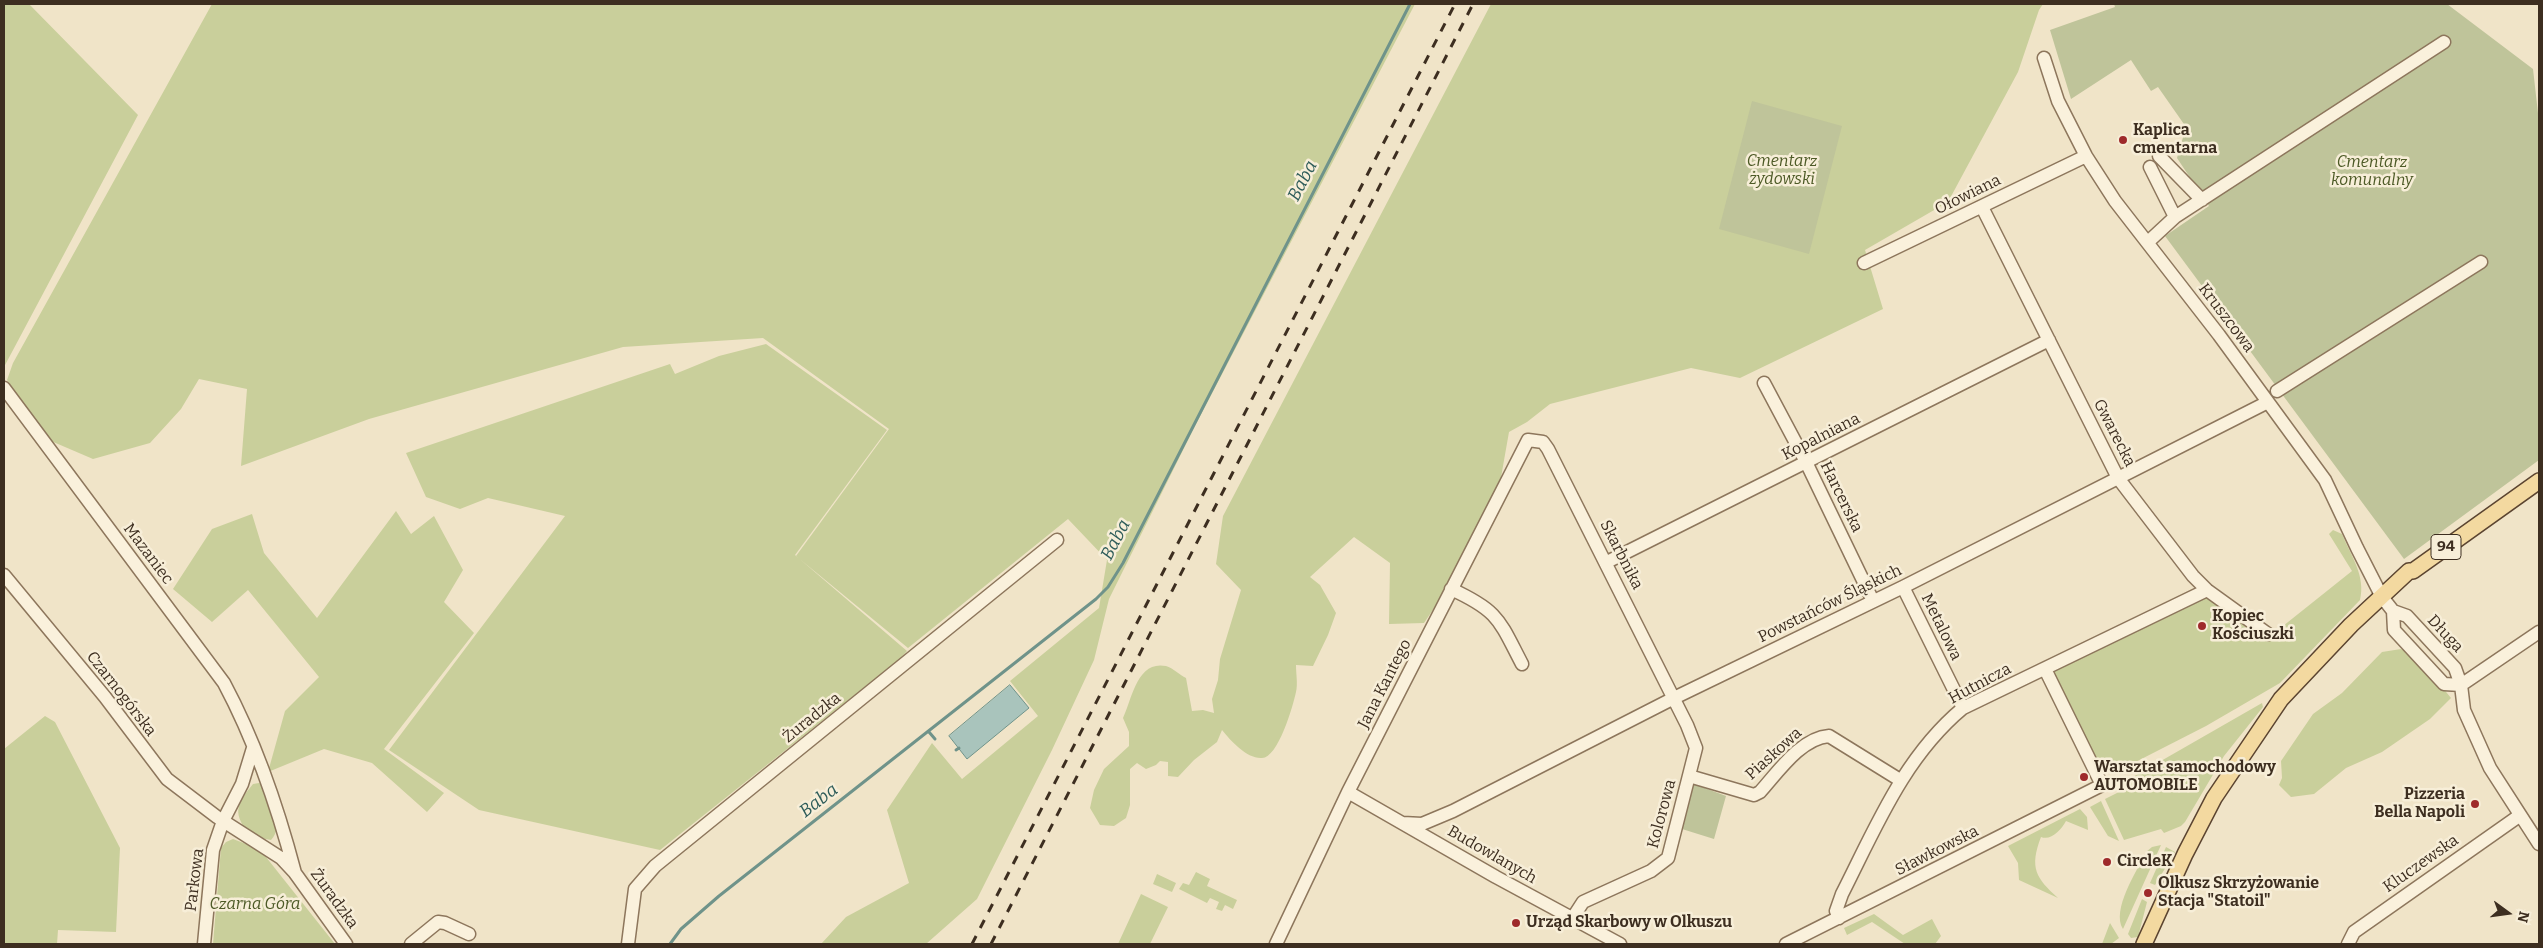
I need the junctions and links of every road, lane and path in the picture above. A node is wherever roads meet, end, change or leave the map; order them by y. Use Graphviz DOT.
graph roads {
  1 [pos="2444,42"];
  2 [pos="2044,58"];
  3 [pos="2086,156"];
  4 [pos="2159,156"];
  5 [pos="2150,167"];
  6 [pos="2202,200"];
  7 [pos="1982,207"];
  8 [pos="2175,217"];
  9 [pos="2148,242"];
  10 [pos="2481,262"];
  11 [pos="1864,263"];
  12 [pos="2049,340"];
  13 [pos="1764,383"];
  14 [pos="4,388"];
  15 [pos="2277,391"];
  16 [pos="2268,402"];
  17 [pos="1528,440"];
  18 [pos="1806,462"];
  19 [pos="2118,478"];
  20 [pos="2539,481"];
  21 [pos="1057,540"];
  22 [pos="1607,562"];
  23 [pos="4,575"];
  24 [pos="1903,587"];
  25 [pos="1451,590"];
  26 [pos="2207,590"];
  27 [pos="2382,597"];
  28 [pos="1873,600"];
  29 [pos="2393,612"];
  30 [pos="2539,632"];
  31 [pos="2268,634"];
  32 [pos="1522,664"];
  33 [pos="2045,669"];
  34 [pos="2461,685"];
  35 [pos="1674,698"];
  36 [pos="1963,708"];
  37 [pos="253,748"];
  38 [pos="1689,776"];
  39 [pos="1900,780"];
  40 [pos="242,784"];
  41 [pos="269,789"];
  42 [pos="1348,792"];
  43 [pos="2519,816"];
  44 [pos="223,821"];
  45 [pos="1403,823"];
  46 [pos="283,830"];
  47 [pos="259,843"];
  48 [pos="2539,844"];
  49 [pos="295,873"];
  50 [pos="1839,918"];
  51 [pos="1572,919"];
  52 [pos="469,934"];
  53 [pos="204,944"];
  54 [pos="346,944"];
  55 [pos="411,944"];
  56 [pos="628,944"];
  57 [pos="1276,944"];
  58 [pos="1620,944"];
  59 [pos="1786,944"];
  60 [pos="2144,944"];
  61 [pos="2348,944"];
  1 -- 6 [label="street"];
  2 -- 3 [label="street, Kruszcowa"];
  3 -- 7 [label="street, Ołowiana"];
  3 -- 9 [label="street, Kruszcowa"];
  4 -- 6 [label="street"];
  5 -- 8 [label="street"];
  6 -- 8 [label="street"];
  7 -- 11 [label="street, Ołowiana"];
  7 -- 12 [label="street, Gwarecka"];
  8 -- 9 [label="street"];
  9 -- 16 [label="street, Kruszcowa"];
  10 -- 15 [label="street"];
  12 -- 18 [label="street, Kopalniana"];
  12 -- 19 [label="street, Gwarecka"];
  13 -- 18 [label="street, Harcerska"];
  14 -- 37 [label="street, Mazaniec"];
  16 -- 19 [label="street, Powstańców Śląskich"];
  16 -- 27 [label="street, Kruszcowa"];
  17 -- 22 [label="street, Skarbnika"];
  17 -- 25 [label="street, Jana Kantego"];
  18 -- 22 [label="street, Kopalniana"];
  18 -- 28 [label="street, Harcerska"];
  19 -- 24 [label="street, Powstańców Śląskich"];
  19 -- 26 [label="street, Gwarecka"];
  20 -- 27 [label="main road, 94"];
  21 -- 56 [label="street, Żuradzka"];
  22 -- 35 [label="street, Skarbnika"];
  23 -- 44 [label="street, Czarnogórska"];
  24 -- 28 [label="street, Powstańców Śląskich"];
  24 -- 36 [label="street, Metalowa"];
  25 -- 32 [label="street"];
  25 -- 42 [label="street, Jana Kantego"];
  26 -- 31 [label="street, Gwarecka"];
  26 -- 33 [label="street, Hutnicza"];
  27 -- 29 [label="street, Kruszcowa"];
  27 -- 60 [label="main road, 94"];
  28 -- 35 [label="street, Powstańców Śląskich"];
  29 -- 34 [label="street, Długa"];
  29 -- 34 [label="street"];
  30 -- 34 [label="street"];
  33 -- 36 [label="street, Hutnicza"];
  33 -- 50 [label="street, Sławkowska"];
  34 -- 43 [label="street, Długa"];
  35 -- 38 [label="street, Kolorowa"];
  35 -- 45 [label="street, Powstańców Śląskich"];
  36 -- 39 [label="street, Hutnicza"];
  37 -- 40 [label="street, Parkowa"];
  37 -- 41 [label="street, Mazaniec"];
  38 -- 39 [label="street, Piaskowa"];
  38 -- 51 [label="street, Kolorowa"];
  39 -- 50 [label="street, Hutnicza"];
  40 -- 41 [label="street"];
  40 -- 44 [label="street, Parkowa"];
  41 -- 46 [label="street, Mazaniec"];
  42 -- 45 [label="street, Budowlanych"];
  42 -- 57 [label="street, Jana Kantego"];
  43 -- 48 [label="street, Długa"];
  43 -- 61 [label="street, Kluczewska"];
  44 -- 47 [label="street, Czarnogórska"];
  44 -- 53 [label="street, Parkowa"];
  45 -- 51 [label="street, Budowlanych"];
  46 -- 47 [label="street"];
  46 -- 49 [label="street, Mazaniec"];
  47 -- 49 [label="street, Czarnogórska"];
  49 -- 54 [label="street, Żuradzka"];
  50 -- 59 [label="street, Sławkowska"];
  51 -- 58 [label="street, Budowlanych"];
  52 -- 55 [label="street"];
}
